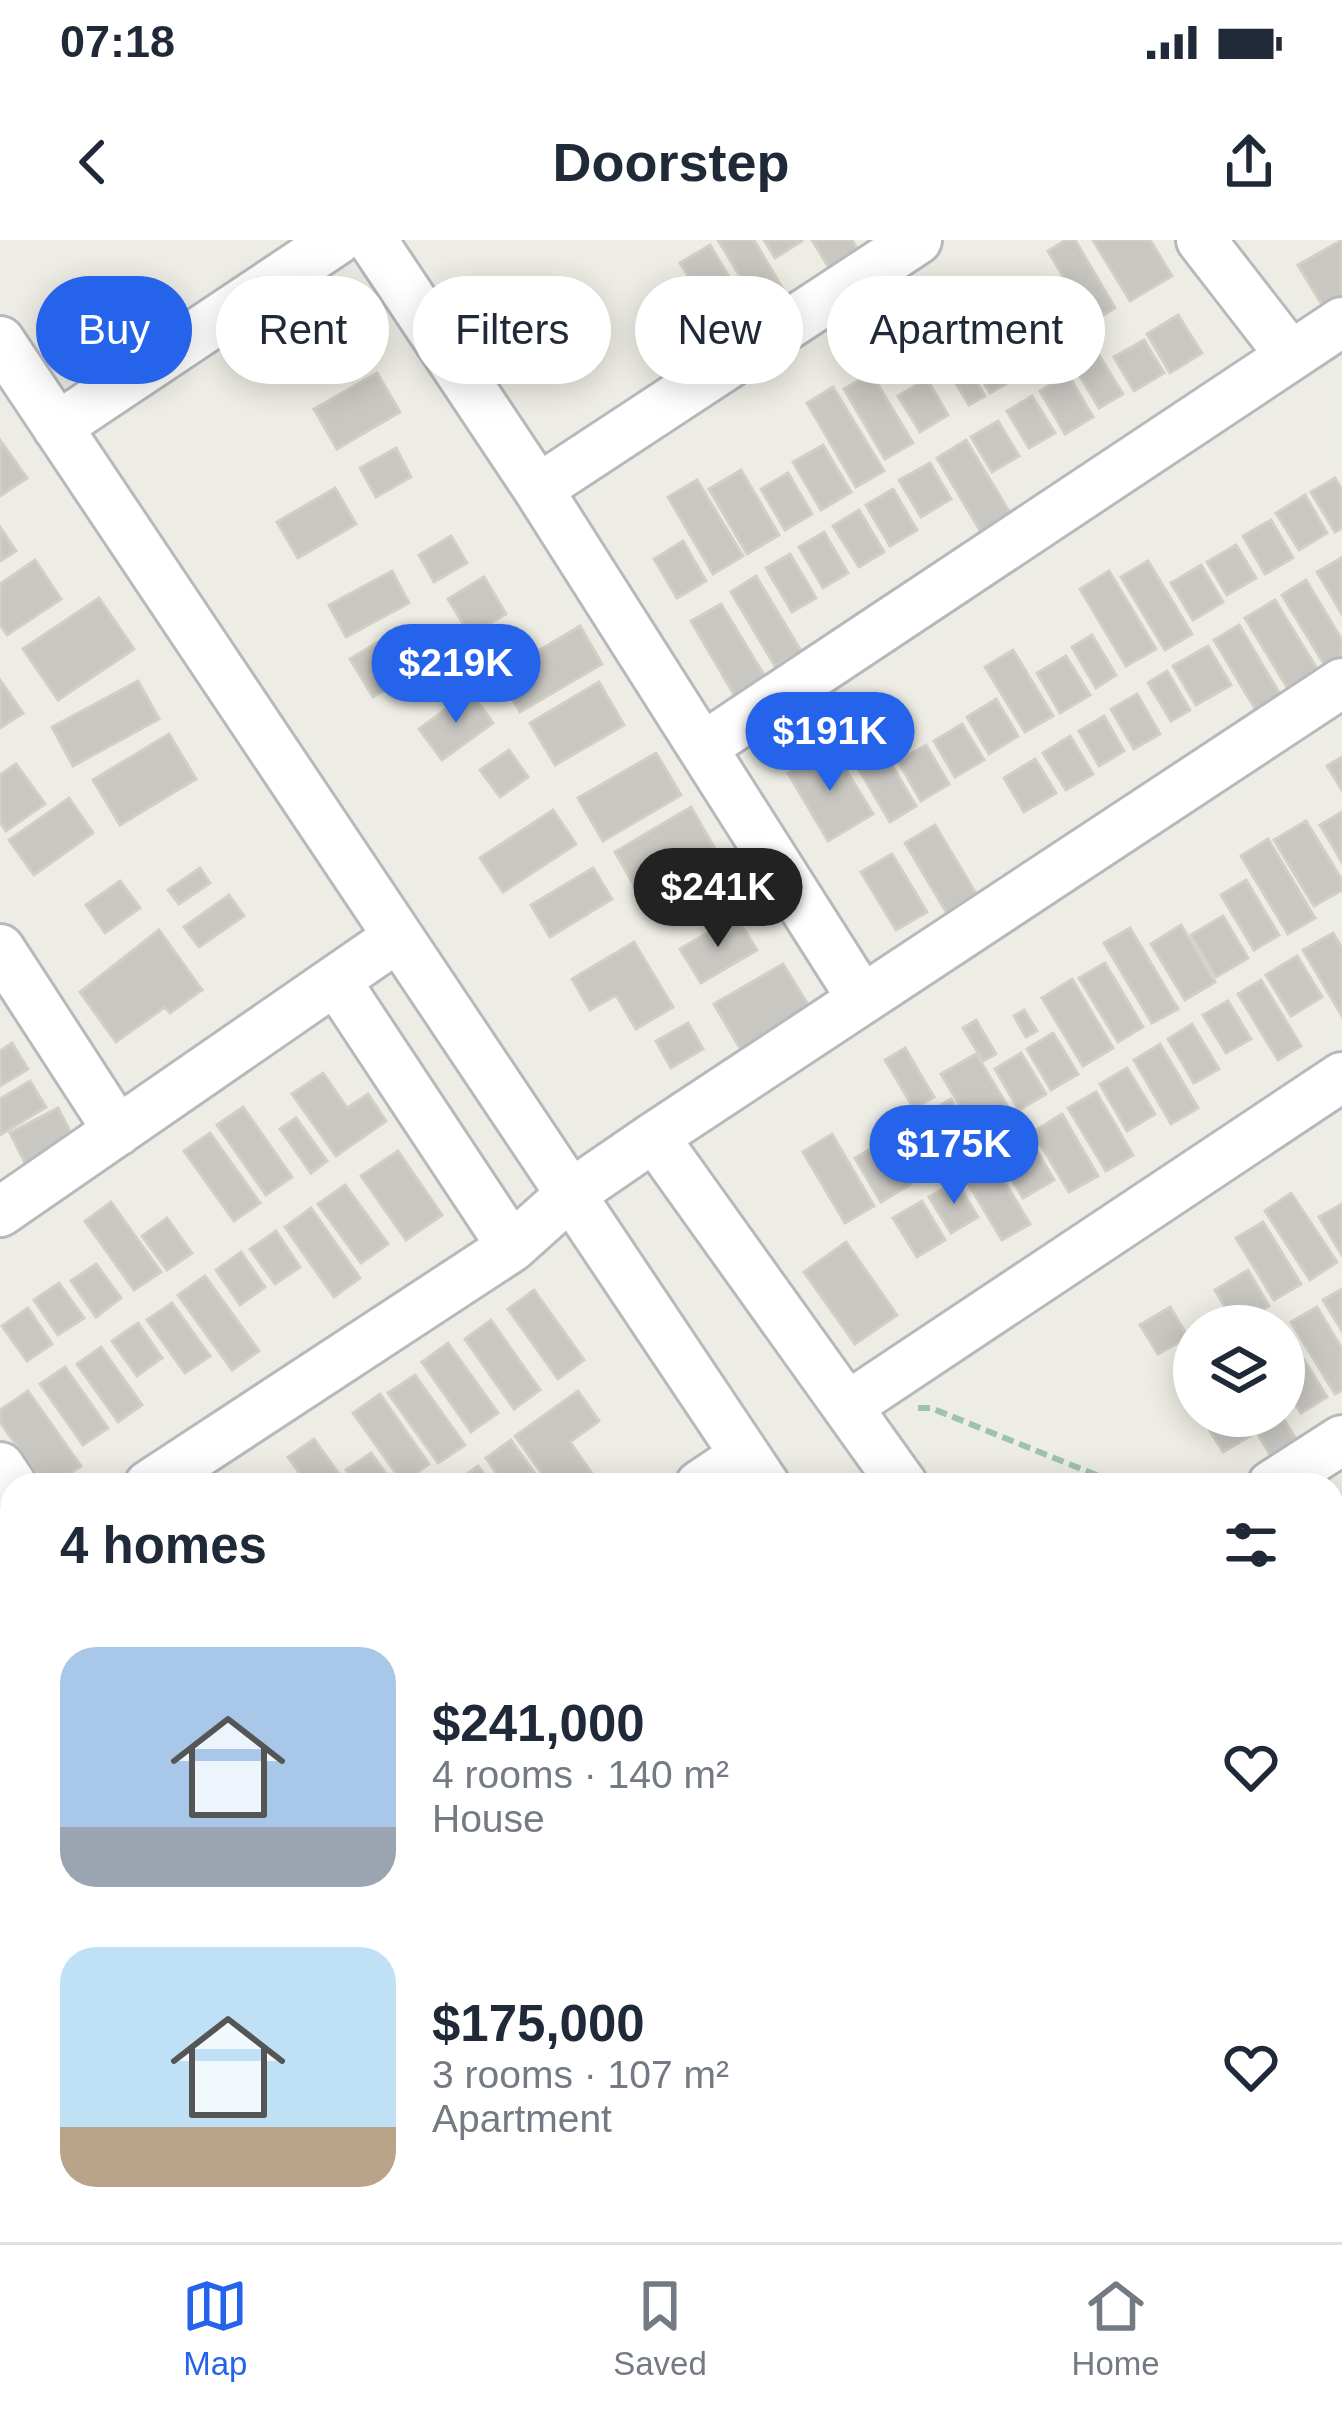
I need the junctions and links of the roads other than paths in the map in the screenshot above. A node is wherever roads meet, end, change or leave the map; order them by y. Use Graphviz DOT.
graph roads {
  1 [pos="338,240"];
  2 [pos="372,240"];
  3 [pos="917,240"];
  4 [pos="1201,240"];
  5 [pos="1342,322"];
  6 [pos="0,341"];
  7 [pos="1291,356"];
  8 [pos="57,427"];
  9 [pos="538,489"];
  10 [pos="1342,683"];
  11 [pos="703,747"];
  12 [pos="398,938"];
  13 [pos="0,949"];
  14 [pos="336,981"];
  15 [pos="862,999"];
  16 [pos="1342,1077"];
  17 [pos="118,1131"];
  18 [pos="654,1137"];
  19 [pos="571,1194"];
  20 [pos="0,1212"];
  21 [pos="512,1247"];
  22 [pos="848,1406"];
  23 [pos="1342,1439"];
  24 [pos="755,1470"];
  25 [pos="167,1473"];
  26 [pos="895,1473"];
  27 [pos="1291,1473"];
  1 -- 8 [label="street"];
  2 -- 9 [label="street"];
  3 -- 9 [label="street"];
  4 -- 7 [label="street"];
  5 -- 7 [label="street"];
  6 -- 8 [label="street"];
  7 -- 11 [label="street"];
  8 -- 12 [label="street"];
  9 -- 11 [label="street"];
  10 -- 15 [label="street"];
  11 -- 15 [label="street"];
  12 -- 14 [label="street"];
  12 -- 19 [label="street"];
  13 -- 17 [label="street"];
  14 -- 17 [label="street"];
  14 -- 21 [label="street"];
  15 -- 18 [label="street"];
  16 -- 22 [label="street"];
  17 -- 20 [label="street"];
  18 -- 19 [label="street"];
  18 -- 22 [label="street"];
  19 -- 21 [label="street"];
  19 -- 24 [label="street"];
  21 -- 25 [label="street"];
  22 -- 26 [label="street"];
  23 -- 27 [label="street"];
}
